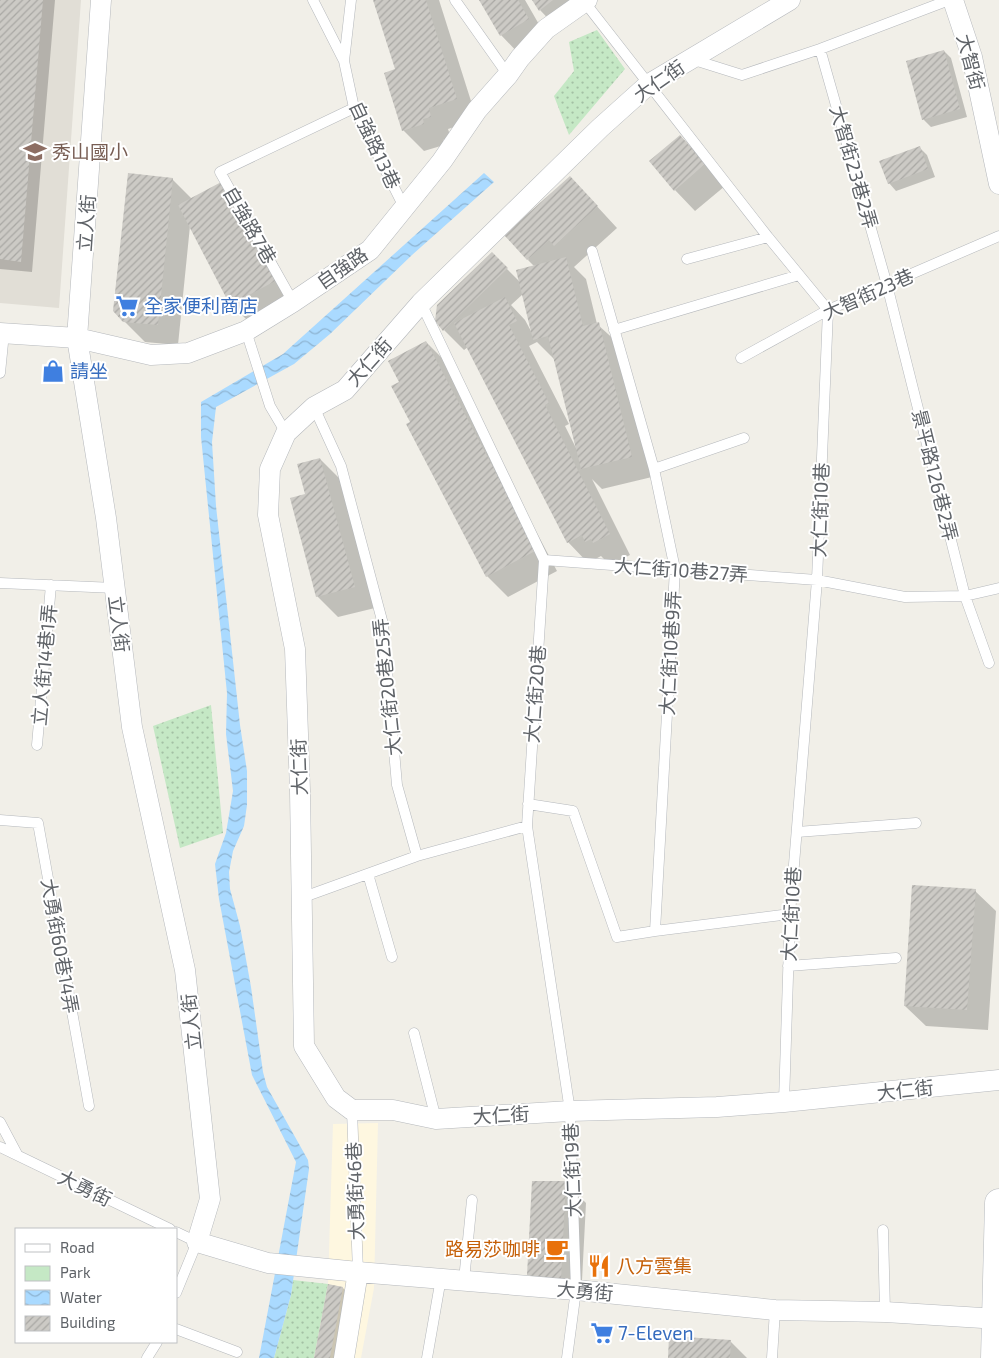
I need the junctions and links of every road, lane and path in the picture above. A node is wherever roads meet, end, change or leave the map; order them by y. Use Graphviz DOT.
graph roads {
  1 [pos="101,0"];
  2 [pos="313,0"];
  3 [pos="350,0"];
  4 [pos="455,0"];
  5 [pos="790,0"];
  6 [pos="951,0"];
  7 [pos="585,1"];
  8 [pos="820,49"];
  9 [pos="691,59"];
  10 [pos="344,61"];
  11 [pos="508,75"];
  12 [pos="649,84"];
  13 [pos="354,108"];
  14 [pos="999,184"];
  15 [pos="404,207"];
  16 [pos="999,236"];
  17 [pos="768,237"];
  18 [pos="592,251"];
  19 [pos="687,260"];
  20 [pos="799,275"];
  21 [pos="887,285"];
  22 [pos="293,302"];
  23 [pos="421,302"];
  24 [pos="828,310"];
  25 [pos="614,330"];
  26 [pos="246,331"];
  27 [pos="2,333"];
  28 [pos="78,338"];
  29 [pos="741,358"];
  30 [pos="0,373"];
  31 [pos="314,407"];
  32 [pos="286,433"];
  33 [pos="744,438"];
  34 [pos="654,469"];
  35 [pos="544,560"];
  36 [pos="675,569"];
  37 [pos="817,580"];
  38 [pos="0,583"];
  39 [pos="51,585"];
  40 [pos="115,588"];
  41 [pos="999,588"];
  42 [pos="965,596"];
  43 [pos="989,663"];
  44 [pos="37,745"];
  45 [pos="528,804"];
  46 [pos="0,820"];
  47 [pos="916,823"];
  48 [pos="527,826"];
  49 [pos="796,832"];
  50 [pos="417,856"];
  51 [pos="368,874"];
  52 [pos="302,898"];
  53 [pos="790,914"];
  54 [pos="656,931"];
  55 [pos="392,956"];
  56 [pos="896,958"];
  57 [pos="788,966"];
  58 [pos="414,1033"];
  59 [pos="999,1080"];
  60 [pos="784,1102"];
  61 [pos="89,1106"];
  62 [pos="352,1110"];
  63 [pos="570,1111"];
  64 [pos="436,1119"];
  65 [pos="0,1122"];
  66 [pos="0,1147"];
  67 [pos="17,1154"];
  68 [pos="472,1200"];
  69 [pos="999,1203"];
  70 [pos="168,1228"];
  71 [pos="883,1230"];
  72 [pos="178,1233"];
  73 [pos="197,1242"];
  74 [pos="358,1272"];
  75 [pos="441,1278"];
  76 [pos="464,1280"];
  77 [pos="178,1288"];
  78 [pos="576,1290"];
  79 [pos="775,1310"];
  80 [pos="885,1312"];
  81 [pos="998,1319"];
  82 [pos="178,1330"];
  83 [pos="154,1343"];
  84 [pos="237,1352"];
  85 [pos="146,1358"];
  86 [pos="344,1358"];
  87 [pos="426,1358"];
  88 [pos="568,1358"];
  89 [pos="772,1358"];
  90 [pos="995,1358"];
  1 -- 28 [label="street, 立人街"];
  2 -- 10 [label="lane, 自強路13巷"];
  3 -- 10 [label="lane"];
  4 -- 11 [label="lane"];
  5 -- 9 [label="street, 大仁街"];
  6 -- 8 [label="lane"];
  6 -- 14 [label="street, 大智街"];
  7 -- 11 [label="street, 自強路"];
  7 -- 12 [label="lane"];
  8 -- 9 [label="lane"];
  8 -- 21 [label="lane, 大智街23巷2弄"];
  9 -- 12 [label="street, 大仁街"];
  10 -- 13 [label="lane, 自強路13巷"];
  11 -- 15 [label="street, 自強路"];
  12 -- 17 [label="lane"];
  12 -- 23 [label="street, 大仁街"];
  13 -- 15 [label="lane, 自強路13巷"];
  13 -- 22 [label="lane, 自強路7巷"];
  15 -- 22 [label="street, 自強路"];
  16 -- 21 [label="lane, 大智街23巷"];
  17 -- 19 [label="lane"];
  17 -- 20 [label="lane"];
  18 -- 25 [label="lane, 大仁街10巷9弄"];
  20 -- 24 [label="lane"];
  20 -- 25 [label="lane"];
  21 -- 24 [label="lane, 大智街23巷"];
  21 -- 42 [label="lane, 景平路126巷2弄"];
  22 -- 26 [label="street, 自強路"];
  23 -- 31 [label="street, 大仁街"];
  23 -- 35 [label="lane, 大仁街20巷"];
  24 -- 29 [label="lane, 大智街23巷"];
  24 -- 37 [label="lane, 大仁街10巷"];
  25 -- 34 [label="lane, 大仁街10巷9弄"];
  26 -- 28 [label="street, 自強路"];
  26 -- 32 [label="lane"];
  27 -- 28 [label="street, 自強路"];
  27 -- 30 [label="lane"];
  28 -- 40 [label="street, 立人街"];
  31 -- 32 [label="street, 大仁街"];
  31 -- 50 [label="lane, 大仁街20巷25弄"];
  32 -- 52 [label="street, 大仁街"];
  33 -- 34 [label="lane"];
  34 -- 36 [label="lane, 大仁街10巷9弄"];
  35 -- 36 [label="lane, 大仁街10巷27弄"];
  35 -- 45 [label="lane, 大仁街20巷"];
  36 -- 37 [label="lane, 大仁街10巷27弄"];
  36 -- 54 [label="lane, 大仁街10巷9弄"];
  37 -- 42 [label="lane, 大仁街10巷27弄"];
  37 -- 49 [label="lane, 大仁街10巷"];
  38 -- 39 [label="lane"];
  39 -- 40 [label="lane"];
  39 -- 44 [label="lane, 立人街14巷1弄"];
  40 -- 73 [label="street, 立人街"];
  41 -- 42 [label="lane, 大仁街10巷27弄"];
  42 -- 43 [label="lane, 景平路126巷2弄"];
  45 -- 48 [label="lane, 大仁街20巷"];
  45 -- 54 [label="lane"];
  46 -- 61 [label="lane, 大勇街60巷14弄"];
  47 -- 49 [label="lane"];
  48 -- 50 [label="lane"];
  48 -- 63 [label="lane, 大仁街20巷"];
  49 -- 53 [label="lane, 大仁街10巷"];
  50 -- 51 [label="lane"];
  51 -- 52 [label="lane"];
  51 -- 55 [label="lane"];
  52 -- 62 [label="street, 大仁街"];
  53 -- 54 [label="lane"];
  53 -- 57 [label="lane, 大仁街10巷"];
  56 -- 57 [label="lane"];
  57 -- 60 [label="lane, 大仁街10巷"];
  58 -- 64 [label="lane"];
  59 -- 60 [label="street, 大仁街"];
  60 -- 63 [label="street, 大仁街"];
  62 -- 64 [label="street, 大仁街"];
  62 -- 74 [label="lane, 大勇街46巷"];
  63 -- 64 [label="street, 大仁街"];
  63 -- 78 [label="lane, 大仁街19巷"];
  65 -- 67 [label="lane"];
  66 -- 67 [label="lane, 大勇街"];
  67 -- 70 [label="lane, 大勇街"];
  68 -- 76 [label="lane"];
  69 -- 81 [label="main road"];
  71 -- 80 [label="lane"];
  72 -- 73 [label="lane, 大勇街"];
  73 -- 74 [label="street, 大勇街"];
  73 -- 77 [label="lane"];
  74 -- 75 [label="street, 大勇街"];
  74 -- 86 [label="street"];
  75 -- 76 [label="street, 大勇街"];
  75 -- 87 [label="lane"];
  76 -- 78 [label="street, 大勇街"];
  78 -- 79 [label="street, 大勇街"];
  78 -- 88 [label="lane, 大仁街19巷"];
  79 -- 80 [label="street, 大勇街"];
  79 -- 89 [label="lane"];
  80 -- 81 [label="street, 大勇街"];
  81 -- 90 [label="main road"];
  82 -- 84 [label="lane"];
  83 -- 85 [label="lane"];
}
